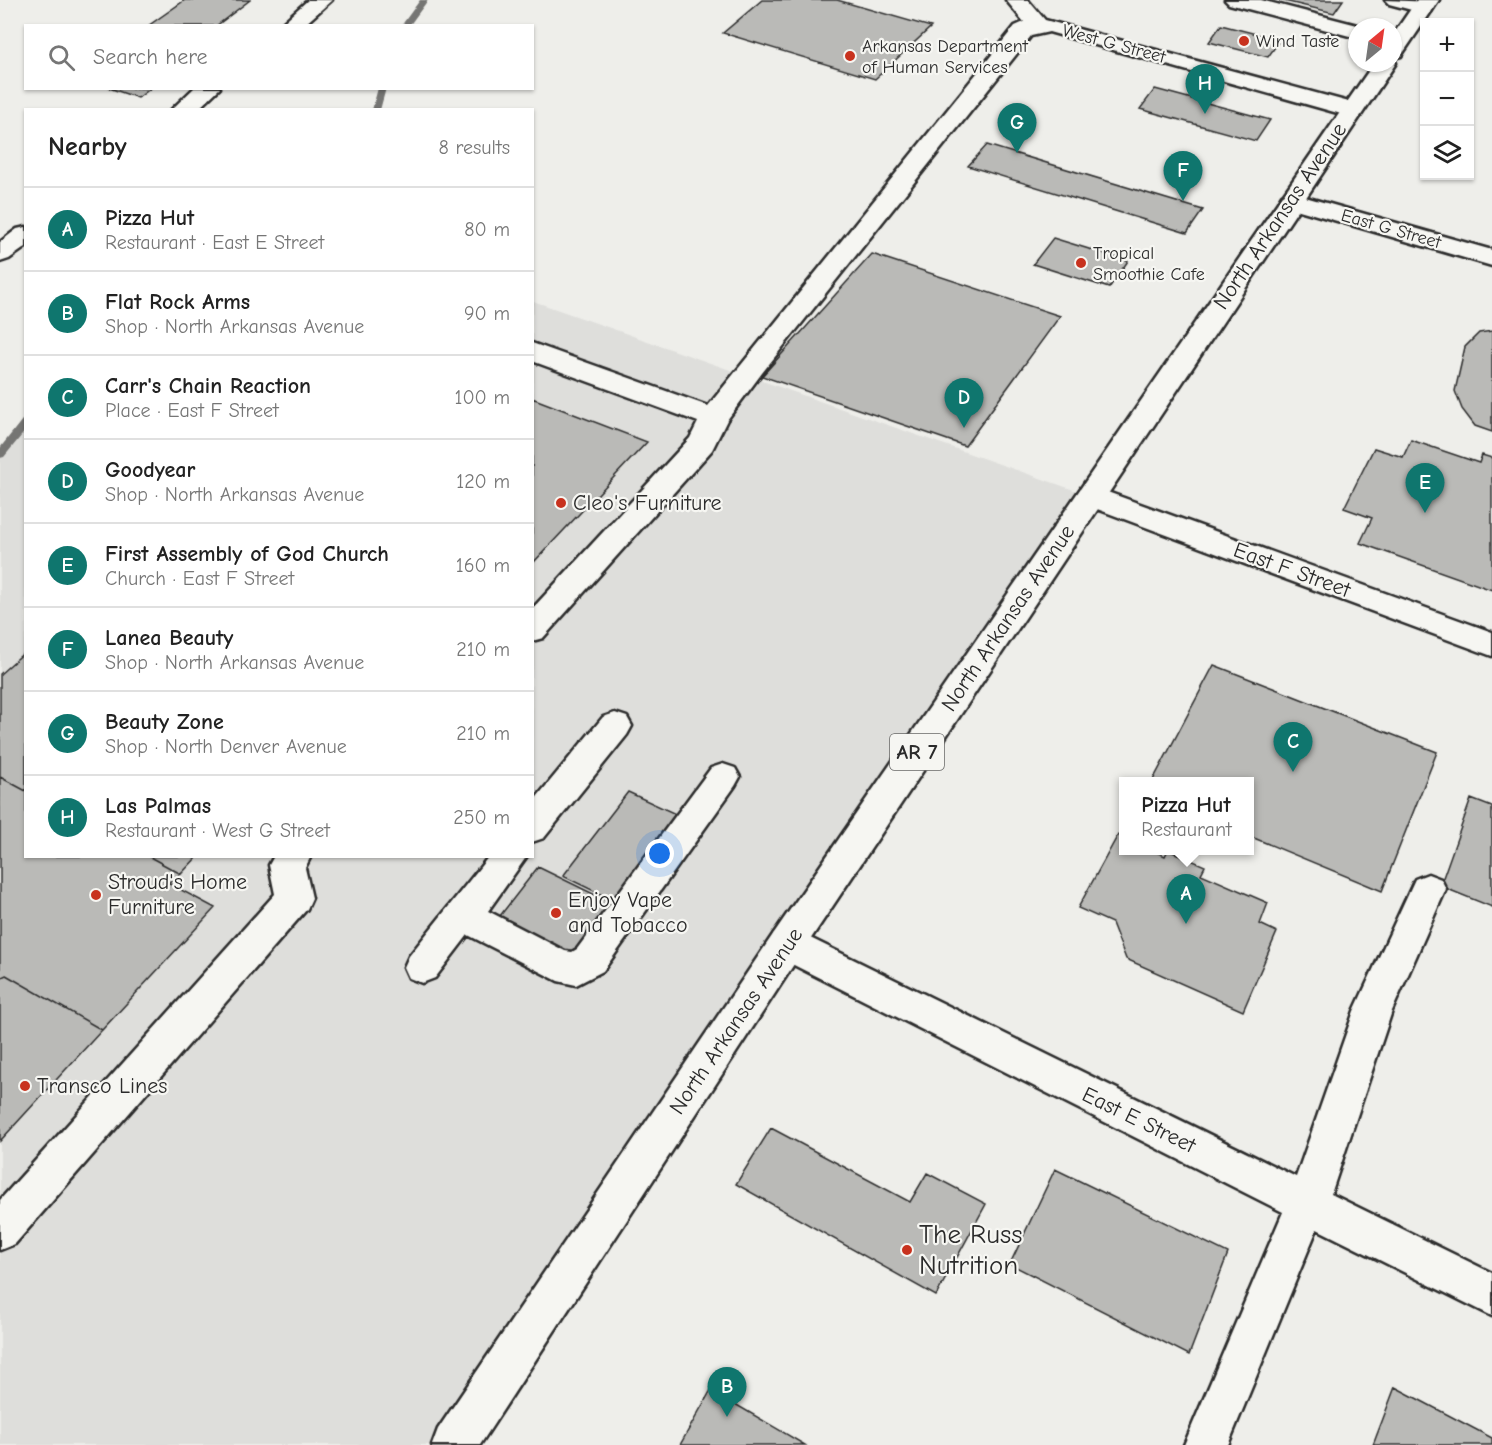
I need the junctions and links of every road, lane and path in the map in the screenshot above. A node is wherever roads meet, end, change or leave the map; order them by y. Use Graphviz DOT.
graph roads {
  1 [pos="321,0"];
  2 [pos="1017,0"];
  3 [pos="1236,0"];
  4 [pos="1396,0"];
  5 [pos="1425,4"];
  6 [pos="291,24"];
  7 [pos="1044,26"];
  8 [pos="1348,29"];
  9 [pos="1402,35"];
  10 [pos="1377,72"];
  11 [pos="207,90"];
  12 [pos="185,108"];
  13 [pos="1352,110"];
  14 [pos="1291,200"];
  15 [pos="24,236"];
  16 [pos="0,254"];
  17 [pos="1492,258"];
  18 [pos="534,352"];
  19 [pos="714,418"];
  20 [pos="1091,496"];
  21 [pos="534,628"];
  22 [pos="1492,644"];
  23 [pos="615,726"];
  24 [pos="723,777"];
  25 [pos="534,826"];
  26 [pos="292,858"];
  27 [pos="508,858"];
  28 [pos="1428,889"];
  29 [pos="463,915"];
  30 [pos="787,944"];
  31 [pos="422,967"];
  32 [pos="1307,1203"];
  33 [pos="0,1230"];
  34 [pos="1492,1295"];
  35 [pos="454,1445"];
  36 [pos="1206,1445"];
  1 -- 6 [label="main road"];
  2 -- 7 [label="main road"];
  3 -- 8 [label="main road"];
  4 -- 5 [label="main road"];
  5 -- 9 [label="main road, North Arkansas Avenue / AR 7"];
  7 -- 13 [label="main road, West G Street"];
  7 -- 19 [label="main road"];
  10 -- 13 [label="main road, North Arkansas Avenue / AR 7"];
  11 -- 12 [label="main road"];
  13 -- 14 [label="main road, North Arkansas Avenue / AR 7"];
  14 -- 17 [label="main road, East G Street"];
  14 -- 20 [label="main road, North Arkansas Avenue / AR 7"];
  15 -- 16 [label="main road"];
  18 -- 19 [label="main road"];
  19 -- 21 [label="main road"];
  20 -- 22 [label="main road, East F Street"];
  20 -- 30 [label="main road, North Arkansas Avenue / AR 7"];
  23 -- 25 [label="main road"];
  24 -- 29 [label="main road"];
  26 -- 33 [label="main road"];
  27 -- 29 [label="main road"];
  28 -- 32 [label="main road"];
  29 -- 31 [label="main road"];
  30 -- 32 [label="main road, East E Street"];
  30 -- 35 [label="main road, North Arkansas Avenue / AR 7"];
  32 -- 34 [label="main road, East E Street"];
  32 -- 36 [label="main road"];
}
